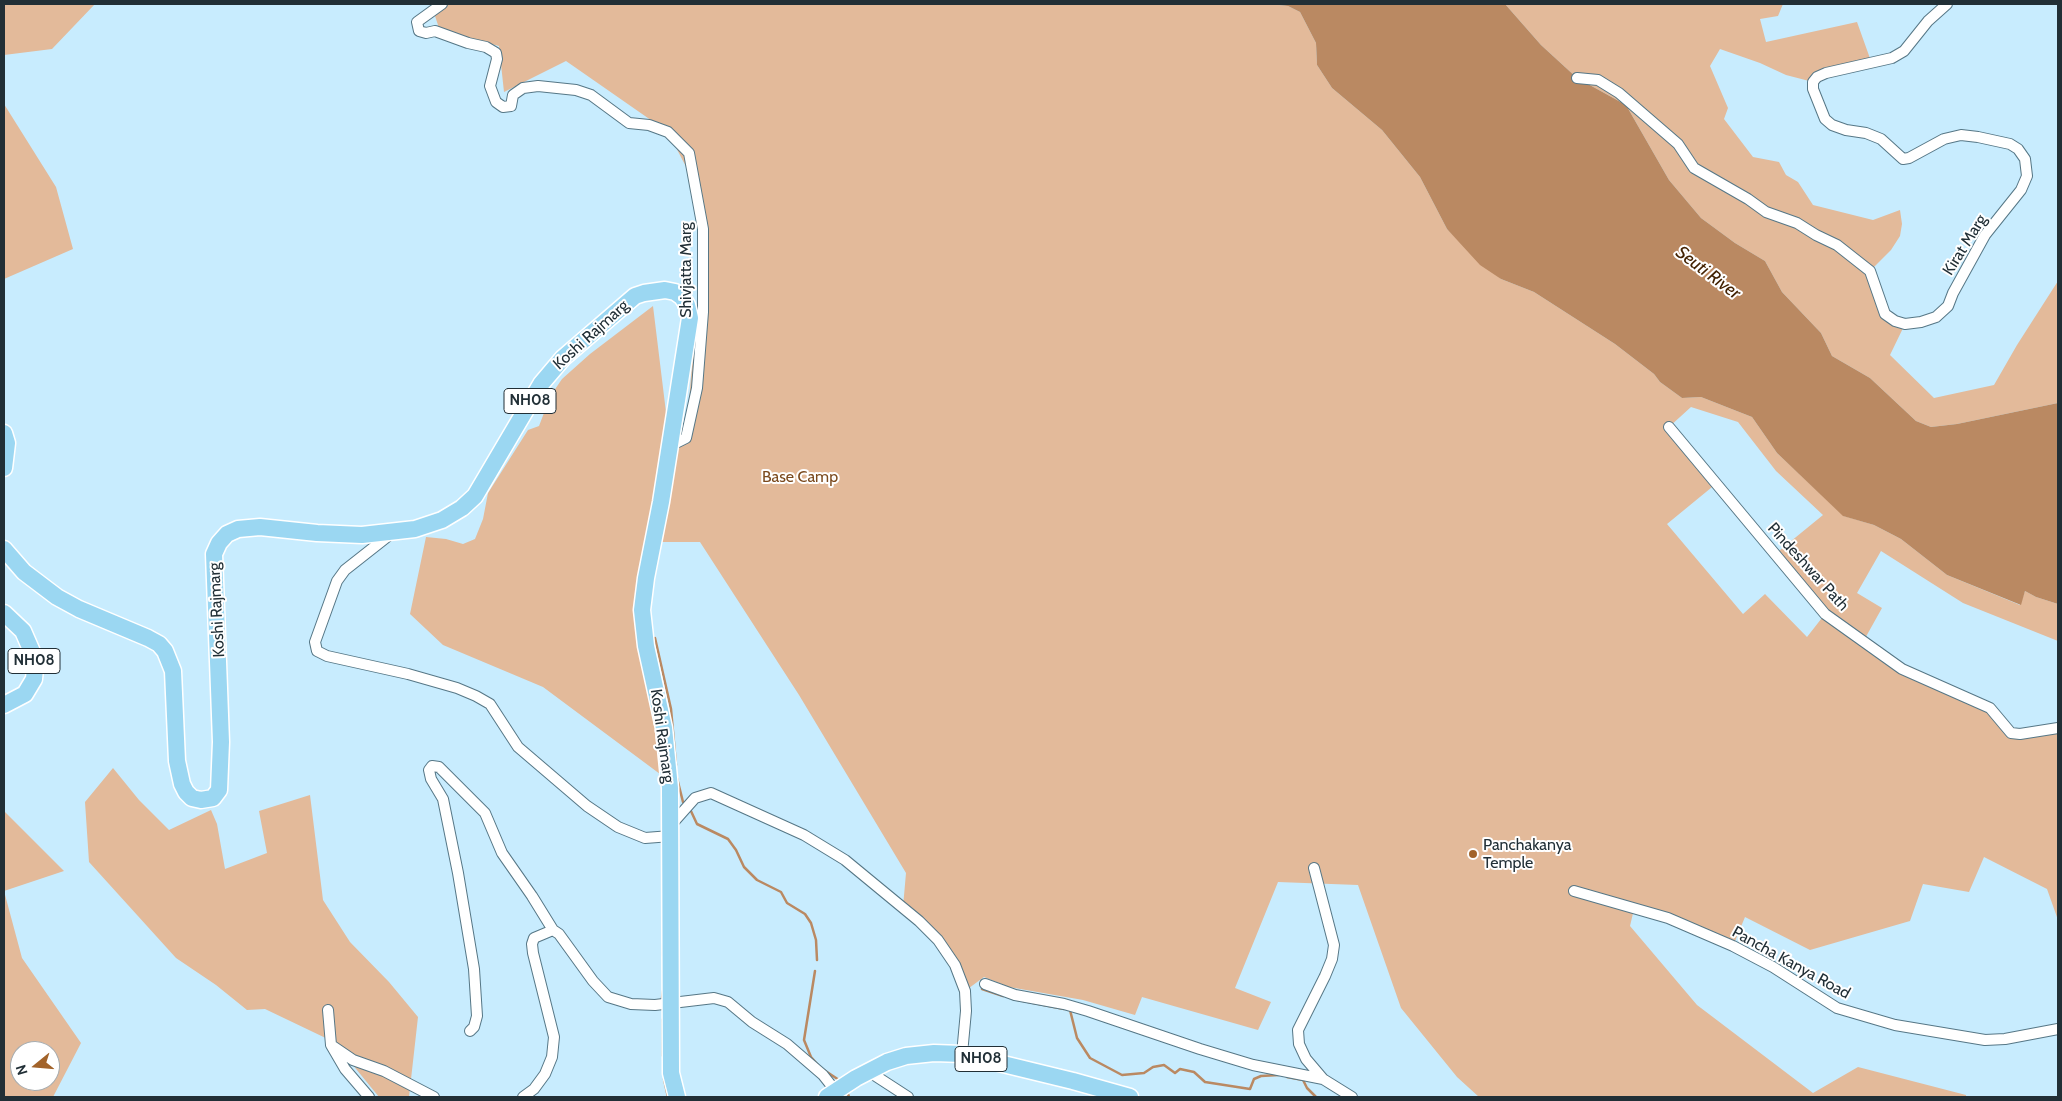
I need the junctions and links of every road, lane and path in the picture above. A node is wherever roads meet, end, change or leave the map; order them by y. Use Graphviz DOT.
graph roads {
  1 [pos="442,4"];
  2 [pos="1947,4"];
  3 [pos="1577,78"];
  4 [pos="1669,427"];
  5 [pos="4,433"];
  6 [pos="670,446"];
  7 [pos="4,468"];
  8 [pos="392,533"];
  9 [pos="4,549"];
  10 [pos="4,613"];
  11 [pos="4,705"];
  12 [pos="2058,728"];
  13 [pos="671,830"];
  14 [pos="1314,868"];
  15 [pos="1574,891"];
  16 [pos="553,930"];
  17 [pos="985,984"];
  18 [pos="671,1004"];
  19 [pos="328,1010"];
  20 [pos="2058,1029"];
  21 [pos="470,1031"];
  22 [pos="331,1045"];
  23 [pos="962,1054"];
  24 [pos="868,1071"];
  25 [pos="1323,1079"];
  26 [pos="834,1095"];
  27 [pos="369,1097"];
  28 [pos="434,1097"];
  29 [pos="523,1097"];
  30 [pos="677,1097"];
  31 [pos="908,1097"];
  32 [pos="1130,1097"];
  33 [pos="1352,1097"];
  1 -- 6 [label="street, Shivjatta Marg"];
  2 -- 3 [label="street, Kirat Marg"];
  4 -- 12 [label="street, Pindeshwar Path"];
  5 -- 7 [label="main road"];
  6 -- 8 [label="main road, Koshi Rajmarg / NH08"];
  6 -- 13 [label="main road, Koshi Rajmarg / NH08"];
  8 -- 9 [label="main road, Koshi Rajmarg / NH08"];
  8 -- 13 [label="street"];
  10 -- 11 [label="main road, NH08"];
  13 -- 18 [label="main road, Koshi Rajmarg / NH08"];
  13 -- 23 [label="street"];
  14 -- 25 [label="street"];
  15 -- 20 [label="street, Pancha Kanya Road"];
  16 -- 18 [label="street"];
  16 -- 21 [label="street"];
  16 -- 29 [label="street"];
  17 -- 25 [label="street"];
  18 -- 26 [label="street"];
  18 -- 30 [label="main road, Koshi Rajmarg / NH08"];
  19 -- 22 [label="street"];
  22 -- 27 [label="street"];
  22 -- 28 [label="street"];
  23 -- 24 [label="main road, NH08"];
  23 -- 32 [label="main road, NH08"];
  24 -- 26 [label="main road, NH08"];
  24 -- 31 [label="street"];
  25 -- 33 [label="street"];
}
